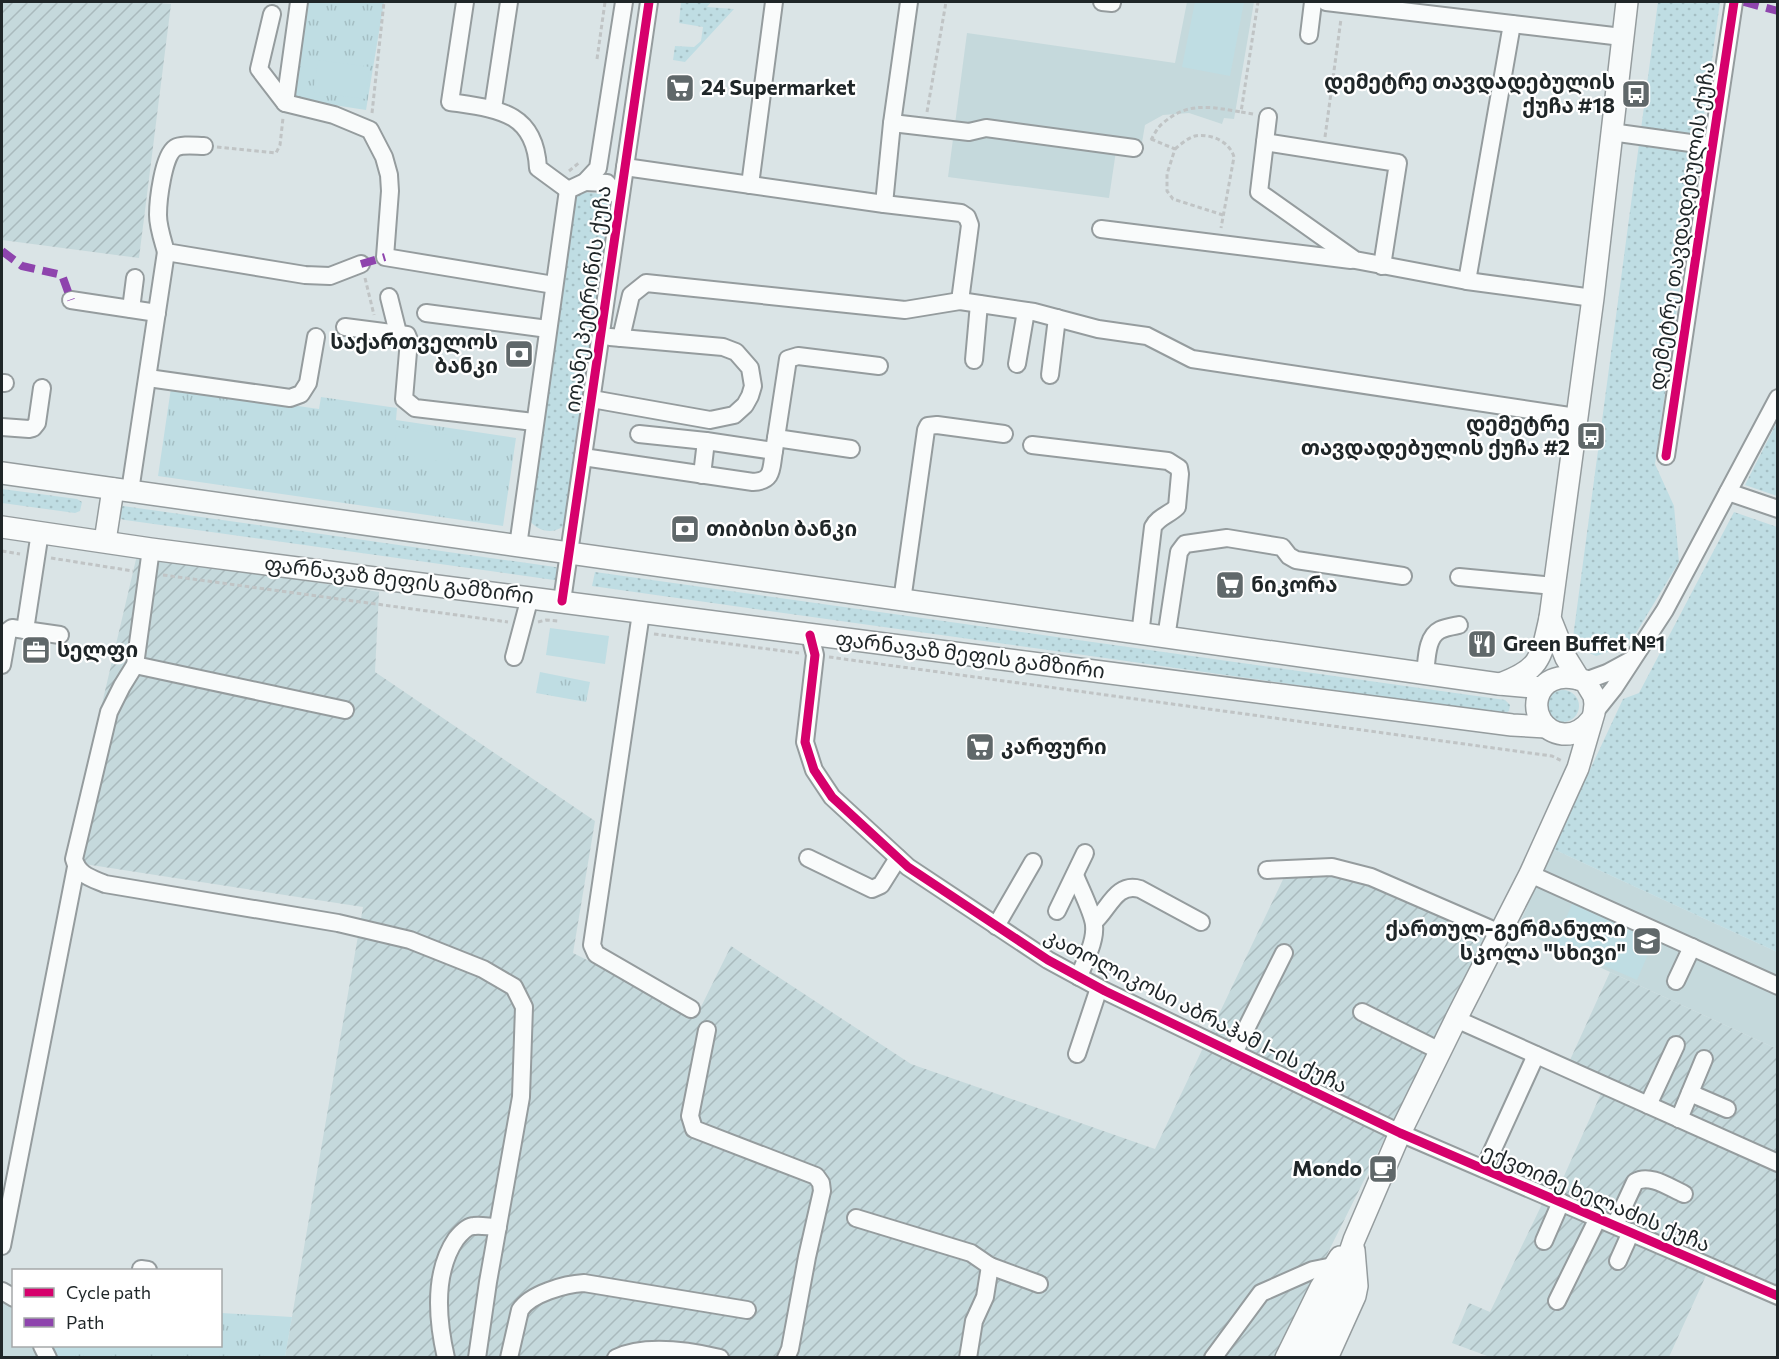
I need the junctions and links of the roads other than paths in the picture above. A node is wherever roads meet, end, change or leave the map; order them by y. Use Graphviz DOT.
graph roads {
  1 [pos="299,2"];
  2 [pos="465,2"];
  3 [pos="509,2"];
  4 [pos="624,2"];
  5 [pos="649,2"];
  6 [pos="774,2"];
  7 [pos="909,2"];
  8 [pos="1313,2"];
  9 [pos="1334,2"];
  10 [pos="1627,2"];
  11 [pos="1734,2"];
  12 [pos="272,14"];
  13 [pos="1512,24"];
  14 [pos="1309,35"];
  15 [pos="1622,37"];
  16 [pos="285,103"];
  17 [pos="494,108"];
  18 [pos="1268,117"];
  19 [pos="892,123"];
  20 [pos="1611,132"];
  21 [pos="1265,142"];
  22 [pos="204,146"];
  23 [pos="1712,146"];
  24 [pos="1134,148"];
  25 [pos="625,167"];
  26 [pos="585,182"];
  27 [pos="562,185"];
  28 [pos="750,185"];
  29 [pos="621,199"];
  30 [pos="884,204"];
  31 [pos="1101,229"];
  32 [pos="166,252"];
  33 [pos="1355,260"];
  34 [pos="361,264"];
  35 [pos="1382,266"];
  36 [pos="135,278"];
  37 [pos="1467,281"];
  38 [pos="554,285"];
  39 [pos="389,297"];
  40 [pos="1593,298"];
  41 [pos="72,300"];
  42 [pos="960,301"];
  43 [pos="979,304"];
  44 [pos="131,309"];
  45 [pos="1026,311"];
  46 [pos="157,313"];
  47 [pos="426,313"];
  48 [pos="1057,318"];
  49 [pos="345,327"];
  50 [pos="548,329"];
  51 [pos="398,333"];
  52 [pos="601,336"];
  53 [pos="316,337"];
  54 [pos="621,338"];
  55 [pos="974,360"];
  56 [pos="1017,364"];
  57 [pos="879,366"];
  58 [pos="1050,375"];
  59 [pos="148,378"];
  60 [pos="42,388"];
  61 [pos="1778,398"];
  62 [pos="592,399"];
  63 [pos="1576,417"];
  64 [pos="534,422"];
  65 [pos="2,427"];
  66 [pos="639,434"];
  67 [pos="1004,434"];
  68 [pos="706,441"];
  69 [pos="1032,444"];
  70 [pos="775,445"];
  71 [pos="851,449"];
  72 [pos="1666,456"];
  73 [pos="583,457"];
  74 [pos="2,474"];
  75 [pos="702,475"];
  76 [pos="121,490"];
  77 [pos="1728,492"];
  78 [pos="1778,509"];
  79 [pos="2,526"];
  80 [pos="40,532"];
  81 [pos="105,541"];
  82 [pos="518,546"];
  83 [pos="151,549"];
  84 [pos="569,554"];
  85 [pos="1402,576"];
  86 [pos="1459,577"];
  87 [pos="1554,586"];
  88 [pos="530,597"];
  89 [pos="562,601"];
  90 [pos="902,601"];
  91 [pos="1550,618"];
  92 [pos="639,622"];
  93 [pos="1459,625"];
  94 [pos="25,630"];
  95 [pos="810,634"];
  96 [pos="60,635"];
  97 [pos="1140,635"];
  98 [pos="1166,638"];
  99 [pos="1542,654"];
  100 [pos="514,657"];
  101 [pos="1632,660"];
  102 [pos="2,665"];
  103 [pos="135,665"];
  104 [pos="1425,674"];
  105 [pos="1582,680"];
  106 [pos="1499,684"];
  107 [pos="1544,686"];
  108 [pos="345,710"];
  109 [pos="1593,716"];
  110 [pos="1553,730"];
  111 [pos="1578,768"];
  112 [pos="1085,853"];
  113 [pos="808,858"];
  114 [pos="898,858"];
  115 [pos="1033,862"];
  116 [pos="76,867"];
  117 [pos="1267,870"];
  118 [pos="1530,874"];
  119 [pos="1075,875"];
  120 [pos="1057,911"];
  121 [pos="1094,922"];
  122 [pos="1201,922"];
  123 [pos="996,926"];
  124 [pos="1500,933"];
  125 [pos="1692,947"];
  126 [pos="1284,953"];
  127 [pos="1079,977"];
  128 [pos="1676,981"];
  129 [pos="1778,986"];
  130 [pos="1099,988"];
  131 [pos="692,1009"];
  132 [pos="1362,1012"];
  133 [pos="1456,1019"];
  134 [pos="707,1030"];
  135 [pos="1676,1045"];
  136 [pos="1440,1051"];
  137 [pos="1234,1053"];
  138 [pos="1077,1054"];
  139 [pos="1536,1055"];
  140 [pos="1704,1059"];
  141 [pos="1689,1093"];
  142 [pos="1648,1105"];
  143 [pos="1727,1109"];
  144 [pos="1679,1119"];
  145 [pos="1400,1133"];
  146 [pos="1778,1163"];
  147 [pos="1484,1169"];
  148 [pos="1684,1194"];
  149 [pos="1561,1202"];
  150 [pos="856,1218"];
  151 [pos="1598,1218"];
  152 [pos="498,1227"];
  153 [pos="1623,1229"];
  154 [pos="1354,1240"];
  155 [pos="1544,1240"];
  156 [pos="2,1246"];
  157 [pos="1618,1261"];
  158 [pos="990,1266"];
  159 [pos="1334,1266"];
  160 [pos="1039,1284"];
  161 [pos="1778,1296"];
  162 [pos="1557,1301"];
  163 [pos="747,1310"];
  164 [pos="446,1358"];
  165 [pos="477,1358"];
  166 [pos="509,1358"];
  167 [pos="616,1358"];
  168 [pos="720,1358"];
  169 [pos="786,1358"];
  170 [pos="968,1358"];
  171 [pos="1213,1358"];
  172 [pos="1286,1358"];
  173 [pos="1306,1358"];
  174 [pos="1327,1358"];
  1 -- 16 [label="street"];
  2 -- 17 [label="street"];
  3 -- 17 [label="street"];
  4 -- 26 [label="street, იოანე პეტრიწის ქუჩა"];
  5 -- 25 [label="street, იოანე პეტრიწის ქუჩა"];
  6 -- 28 [label="street"];
  7 -- 19 [label="street"];
  8 -- 14 [label="street"];
  9 -- 13 [label="street"];
  10 -- 15 [label="main road"];
  11 -- 23 [label="street, დემეტრე თავდადებულის ქუჩა"];
  12 -- 16 [label="street"];
  13 -- 15 [label="street"];
  13 -- 37 [label="street"];
  15 -- 20 [label="main road"];
  16 -- 38 [label="street"];
  17 -- 27 [label="street"];
  18 -- 21 [label="street"];
  19 -- 24 [label="street"];
  19 -- 30 [label="street"];
  20 -- 23 [label="street"];
  20 -- 40 [label="main road"];
  21 -- 33 [label="street"];
  21 -- 35 [label="street"];
  22 -- 32 [label="street"];
  23 -- 72 [label="street, დემეტრე თავდადებულის ქუჩა"];
  25 -- 28 [label="street"];
  25 -- 29 [label="street, იოანე პეტრიწის ქუჩა"];
  26 -- 27 [label="street, იოანე პეტრიწის ქუჩა"];
  26 -- 29 [label="street"];
  27 -- 38 [label="street, იოანე პეტრიწის ქუჩა"];
  28 -- 30 [label="street"];
  29 -- 52 [label="street, იოანე პეტრიწის ქუჩა"];
  30 -- 42 [label="street"];
  31 -- 33 [label="street"];
  32 -- 34 [label="street"];
  32 -- 46 [label="street"];
  33 -- 35 [label="street"];
  35 -- 37 [label="street"];
  36 -- 44 [label="street"];
  37 -- 40 [label="street"];
  38 -- 50 [label="street, იოანე პეტრიწის ქუჩა"];
  39 -- 51 [label="street"];
  40 -- 63 [label="main road"];
  41 -- 44 [label="street"];
  42 -- 43 [label="street"];
  42 -- 54 [label="street"];
  43 -- 45 [label="street"];
  43 -- 55 [label="street"];
  44 -- 46 [label="street"];
  45 -- 48 [label="street"];
  45 -- 56 [label="street"];
  46 -- 59 [label="street"];
  47 -- 50 [label="street"];
  48 -- 58 [label="street"];
  48 -- 63 [label="street"];
  49 -- 51 [label="street"];
  50 -- 64 [label="street, იოანე პეტრიწის ქუჩა"];
  51 -- 64 [label="street"];
  52 -- 54 [label="street"];
  52 -- 62 [label="street, იოანე პეტრიწის ქუჩა"];
  53 -- 59 [label="street"];
  54 -- 62 [label="street"];
  57 -- 70 [label="street"];
  59 -- 76 [label="street"];
  60 -- 65 [label="street"];
  61 -- 77 [label="street"];
  62 -- 73 [label="street, იოანე პეტრიწის ქუჩა"];
  63 -- 87 [label="main road"];
  64 -- 82 [label="street, იოანე პეტრიწის ქუჩა"];
  66 -- 68 [label="street"];
  67 -- 90 [label="street"];
  68 -- 70 [label="street"];
  68 -- 75 [label="street"];
  69 -- 97 [label="street"];
  70 -- 71 [label="street"];
  70 -- 75 [label="street"];
  73 -- 75 [label="street"];
  73 -- 84 [label="street, იოანე პეტრიწის ქუჩა"];
  74 -- 76 [label="main road, ფარნავაზ მეფის გამზირი"];
  76 -- 81 [label="main road"];
  76 -- 82 [label="main road, ფარნავაზ მეფის გამზირი"];
  77 -- 78 [label="street"];
  77 -- 101 [label="street"];
  79 -- 80 [label="main road, ფარნავაზ მეფის გამზირი"];
  80 -- 81 [label="main road, ფარნავაზ მეფის გამზირი"];
  80 -- 94 [label="street"];
  81 -- 83 [label="main road, ფარნავაზ მეფის გამზირი"];
  82 -- 84 [label="main road, ფარნავაზ მეფის გამზირი"];
  83 -- 88 [label="main road, ფარნავაზ მეფის გამზირი"];
  83 -- 103 [label="street"];
  84 -- 89 [label="street, იოანე პეტრიწის ქუჩა"];
  84 -- 90 [label="main road, ფარნავაზ მეფის გამზირი"];
  85 -- 98 [label="street"];
  86 -- 87 [label="street"];
  87 -- 91 [label="main road"];
  88 -- 89 [label="main road, ფარნავაზ მეფის გამზირი"];
  88 -- 100 [label="street"];
  89 -- 92 [label="main road, ფარნავაზ მეფის გამზირი"];
  90 -- 97 [label="main road, ფარნავაზ მეფის გამზირი"];
  91 -- 99 [label="main road"];
  91 -- 105 [label="main road"];
  92 -- 95 [label="main road, ფარნავაზ მეფის გამზირი"];
  92 -- 131 [label="street"];
  93 -- 104 [label="street"];
  94 -- 96 [label="street"];
  94 -- 102 [label="street"];
  95 -- 110 [label="main road, ფარნავაზ მეფის გამზირი"];
  95 -- 114 [label="street, კათოლიკოსი აბრაჰამ I-ის ქუჩა"];
  97 -- 98 [label="main road, ფარნავაზ მეფის გამზირი"];
  98 -- 104 [label="main road, ფარნავაზ მეფის გამზირი"];
  99 -- 106 [label="main road"];
  99 -- 107 [label="main road"];
  101 -- 105 [label="street"];
  101 -- 109 [label="street"];
  103 -- 108 [label="street"];
  103 -- 116 [label="street"];
  104 -- 106 [label="main road, ფარნავაზ მეფის გამზირი"];
  105 -- 107 [label="main road"];
  105 -- 109 [label="main road"];
  106 -- 107 [label="main road, ფარნავაზ მეფის გამზირი"];
  107 -- 110 [label="main road"];
  109 -- 110 [label="main road"];
  109 -- 111 [label="main road"];
  110 -- 111 [label="main road"];
  111 -- 118 [label="main road"];
  112 -- 119 [label="street"];
  113 -- 114 [label="street"];
  114 -- 123 [label="street, კათოლიკოსი აბრაჰამ I-ის ქუჩა"];
  115 -- 123 [label="street"];
  116 -- 152 [label="street"];
  116 -- 156 [label="street"];
  117 -- 124 [label="street"];
  118 -- 124 [label="main road"];
  118 -- 125 [label="street"];
  119 -- 120 [label="street"];
  119 -- 121 [label="street"];
  121 -- 122 [label="street"];
  121 -- 127 [label="street"];
  123 -- 127 [label="street, კათოლიკოსი აბრაჰამ I-ის ქუჩა"];
  124 -- 133 [label="main road"];
  125 -- 128 [label="street"];
  125 -- 129 [label="street"];
  126 -- 137 [label="street"];
  127 -- 130 [label="street, კათოლიკოსი აბრაჰამ I-ის ქუჩა"];
  130 -- 137 [label="street, კათოლიკოსი აბრაჰამ I-ის ქუჩა"];
  130 -- 138 [label="street"];
  132 -- 136 [label="street"];
  133 -- 136 [label="main road"];
  133 -- 139 [label="street"];
  134 -- 169 [label="street"];
  135 -- 142 [label="street"];
  136 -- 145 [label="main road"];
  137 -- 145 [label="street, კათოლიკოსი აბრაჰამ I-ის ქუჩა"];
  139 -- 142 [label="street"];
  139 -- 147 [label="street"];
  140 -- 141 [label="street"];
  141 -- 143 [label="street"];
  141 -- 144 [label="street"];
  142 -- 144 [label="street"];
  144 -- 146 [label="street"];
  145 -- 147 [label="street, ექვთიმე ხელაძის ქუჩა"];
  145 -- 154 [label="main road"];
  147 -- 149 [label="street, ექვთიმე ხელაძის ქუჩა"];
  148 -- 153 [label="street"];
  149 -- 151 [label="street, ექვთიმე ხელაძის ქუჩა"];
  149 -- 155 [label="street"];
  150 -- 158 [label="street"];
  151 -- 153 [label="street, ექვთიმე ხელაძის ქუჩა"];
  151 -- 162 [label="street"];
  152 -- 164 [label="street"];
  152 -- 165 [label="street"];
  153 -- 157 [label="street"];
  153 -- 161 [label="street, ექვთიმე ხელაძის ქუჩა"];
  154 -- 159 [label="main road"];
  154 -- 173 [label="main road"];
  154 -- 174 [label="main road"];
  158 -- 160 [label="street"];
  158 -- 170 [label="street"];
  159 -- 171 [label="street"];
  159 -- 172 [label="main road"];
  163 -- 166 [label="street"];
  167 -- 168 [label="street"];
}
